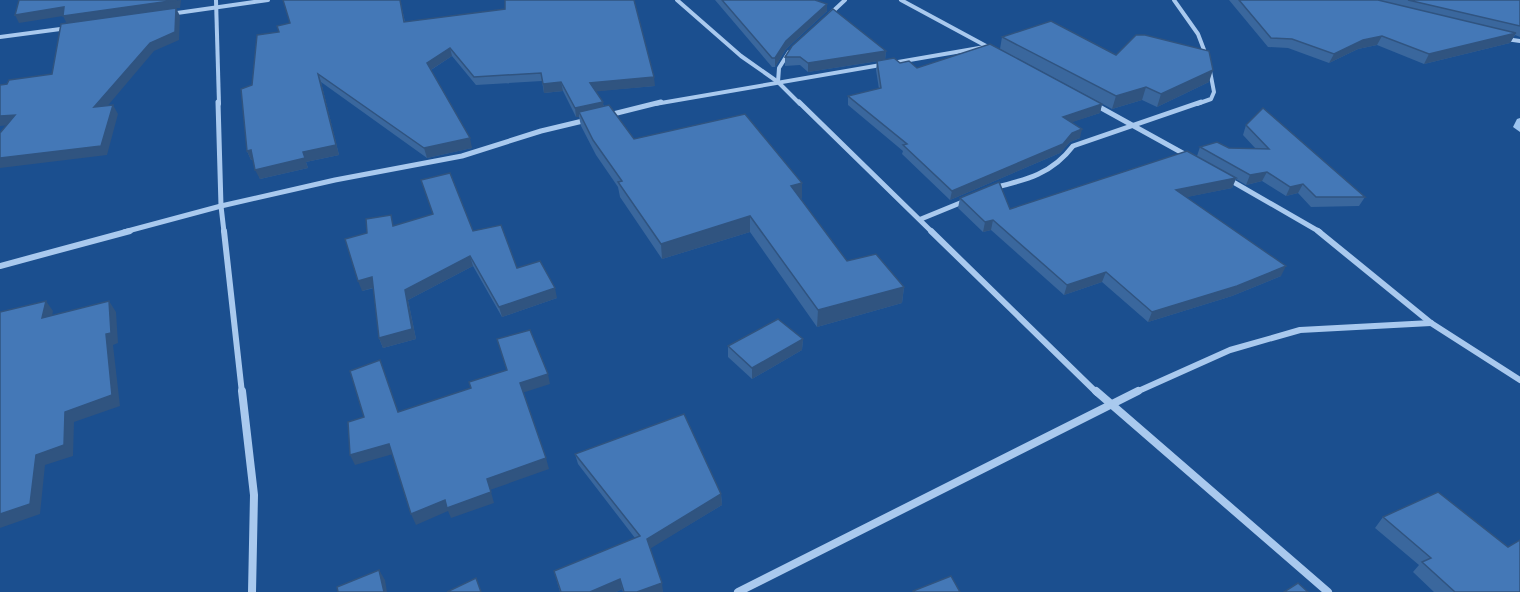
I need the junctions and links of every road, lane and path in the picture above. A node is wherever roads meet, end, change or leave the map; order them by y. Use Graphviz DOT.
graph roads {
  1 [pos="268,0"];
  2 [pos="677,0"];
  3 [pos="845,0"];
  4 [pos="901,0"];
  5 [pos="1174,0"];
  6 [pos="217,4"];
  7 [pos="160,15"];
  8 [pos="828,16"];
  9 [pos="69,27"];
  10 [pos="0,37"];
  11 [pos="1497,37"];
  12 [pos="1520,41"];
  13 [pos="796,45"];
  14 [pos="987,46"];
  15 [pos="997,52"];
  16 [pos="778,82"];
  17 [pos="1091,102"];
  18 [pos="608,115"];
  19 [pos="596,117"];
  20 [pos="1132,125"];
  21 [pos="1192,158"];
  22 [pos="1222,175"];
  23 [pos="982,193"];
  24 [pos="973,197"];
  25 [pos="221,207"];
  26 [pos="921,219"];
  27 [pos="0,266"];
  28 [pos="1431,323"];
  29 [pos="1520,380"];
  30 [pos="1109,404"];
  31 [pos="252,592"];
  32 [pos="738,592"];
  33 [pos="1328,592"];
  1 -- 6 [label="street"];
  2 -- 16 [label="street"];
  3 -- 8 [label="street"];
  4 -- 14 [label="street"];
  5 -- 20 [label="street"];
  6 -- 7 [label="street"];
  6 -- 25 [label="street"];
  9 -- 10 [label="street"];
  11 -- 12 [label="street"];
  13 -- 16 [label="street"];
  14 -- 15 [label="street"];
  14 -- 16 [label="street"];
  16 -- 18 [label="street"];
  16 -- 26 [label="street"];
  17 -- 20 [label="street"];
  19 -- 25 [label="street"];
  20 -- 21 [label="street"];
  20 -- 23 [label="street"];
  22 -- 28 [label="street"];
  24 -- 26 [label="street"];
  25 -- 27 [label="street"];
  25 -- 31 [label="street"];
  26 -- 30 [label="street"];
  28 -- 29 [label="street"];
  28 -- 30 [label="street"];
  30 -- 32 [label="street"];
  30 -- 33 [label="street"];
}
